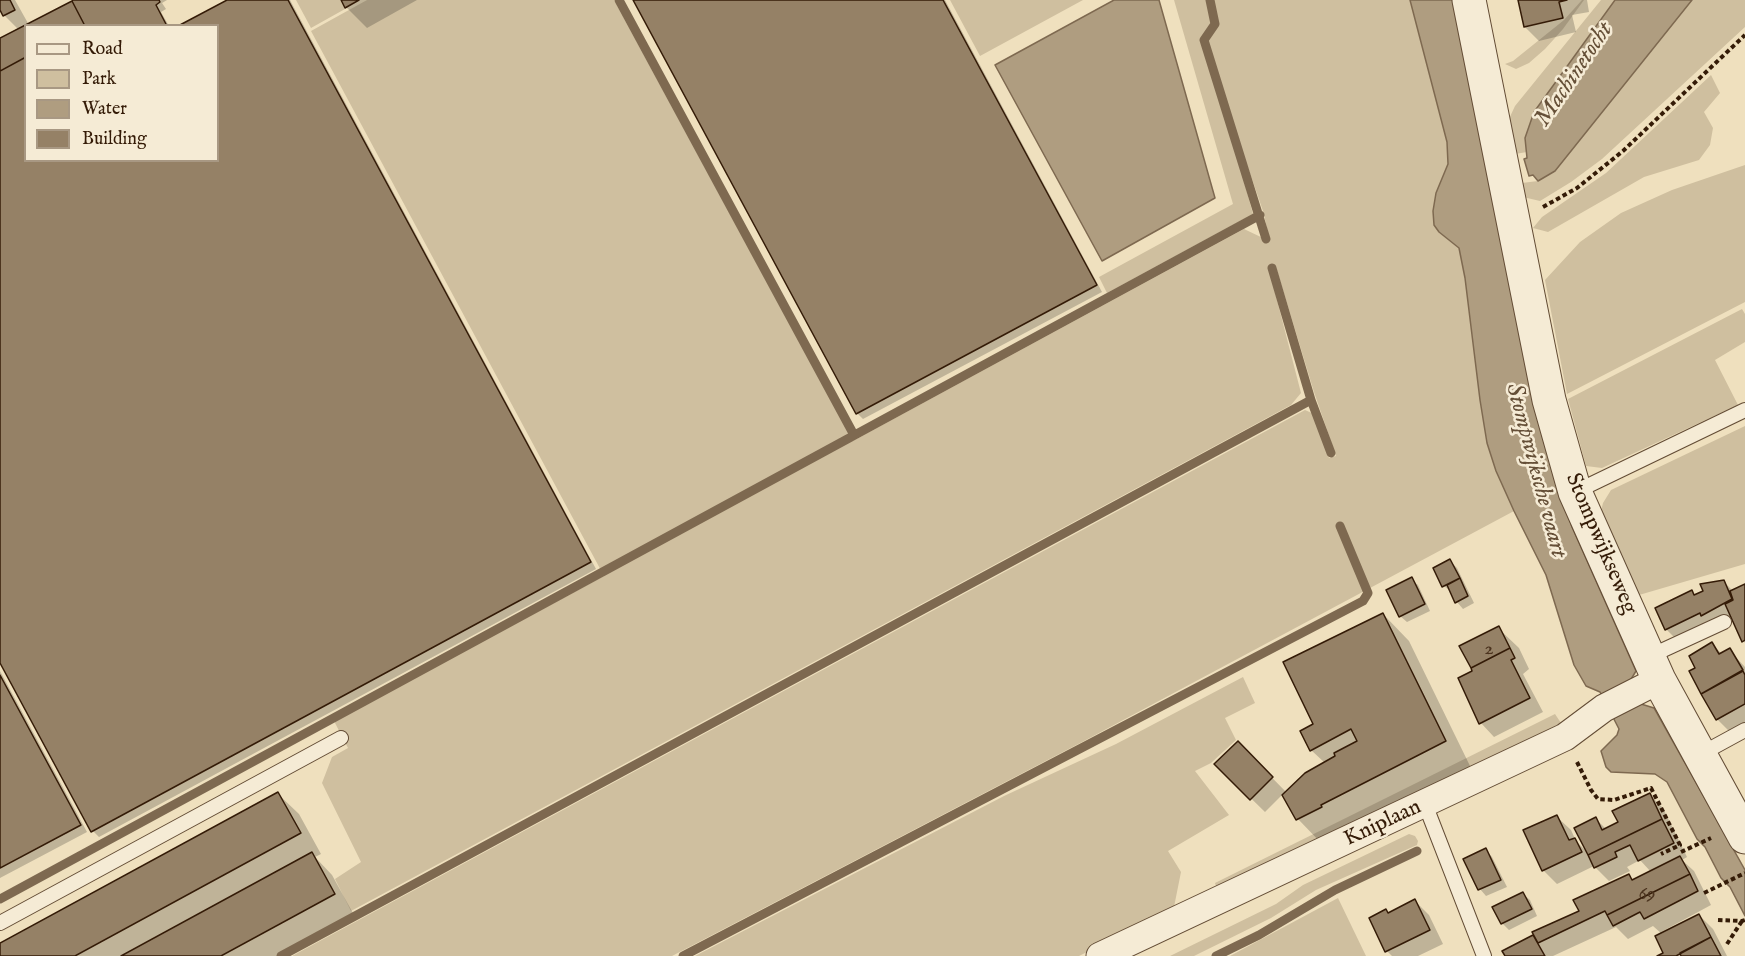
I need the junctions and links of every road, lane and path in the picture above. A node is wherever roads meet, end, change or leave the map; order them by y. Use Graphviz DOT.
graph roads {
  1 [pos="1470,0"];
  2 [pos="1745,35"];
  3 [pos="1516,229"];
  4 [pos="1745,410"];
  5 [pos="1575,492"];
  6 [pos="1724,622"];
  7 [pos="1648,676"];
  8 [pos="1745,730"];
  9 [pos="1565,737"];
  10 [pos="341,738"];
  11 [pos="1699,754"];
  12 [pos="1425,804"];
  13 [pos="1745,837"];
  14 [pos="1699,844"];
  15 [pos="1682,852"];
  16 [pos="1660,854"];
  17 [pos="1745,873"];
  18 [pos="1704,893"];
  19 [pos="1718,920"];
  20 [pos="1744,921"];
  21 [pos="0,923"];
  22 [pos="1727,944"];
  23 [pos="1100,956"];
  24 [pos="1484,956"];
  1 -- 3 [label="street, Stompwijkseweg"];
  2 -- 3 [label="path"];
  3 -- 5 [label="street, Stompwijkseweg"];
  4 -- 5 [label="lane"];
  5 -- 7 [label="street, Stompwijkseweg"];
  6 -- 7 [label="lane"];
  7 -- 9 [label="street, Kniplaan"];
  7 -- 11 [label="street, Stompwijkseweg"];
  8 -- 11 [label="lane"];
  9 -- 12 [label="street, Kniplaan"];
  9 -- 16 [label="path"];
  10 -- 21 [label="lane"];
  11 -- 13 [label="street, Stompwijkseweg"];
  12 -- 23 [label="street, Kniplaan"];
  12 -- 24 [label="lane"];
  14 -- 15 [label="path"];
  17 -- 18 [label="path"];
  19 -- 20 [label="path"];
  20 -- 22 [label="path"];
}
